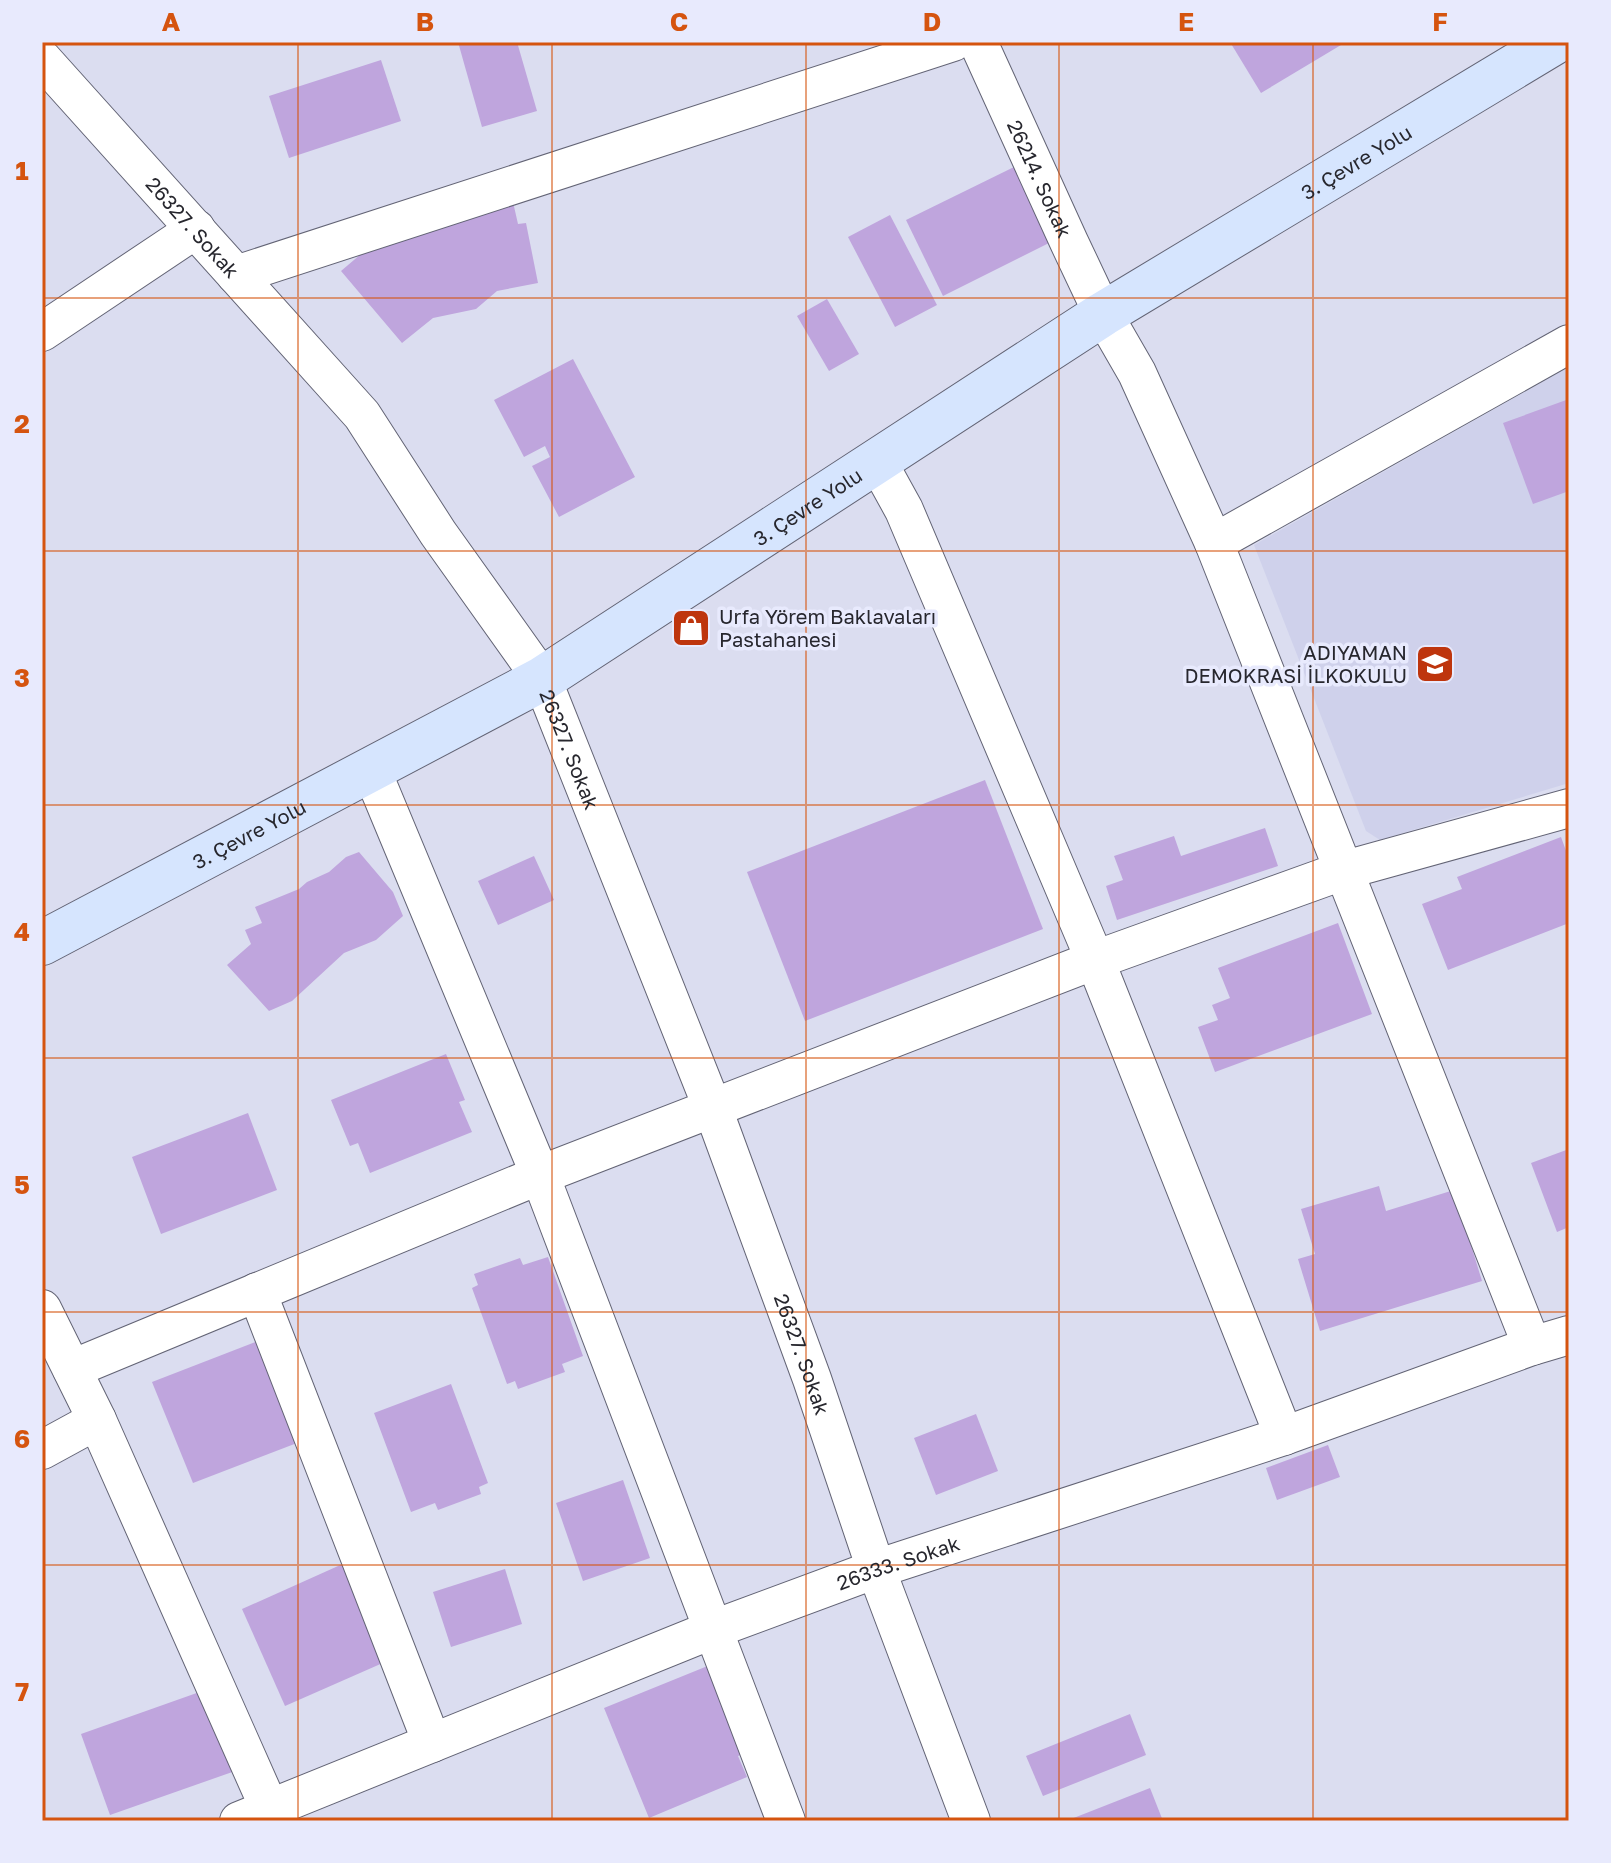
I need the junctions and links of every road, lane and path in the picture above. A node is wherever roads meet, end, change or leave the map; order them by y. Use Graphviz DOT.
graph roads {
  1 [pos="953,42"];
  2 [pos="978,42"];
  3 [pos="1555,42"];
  4 [pos="42,59"];
  5 [pos="196,229"];
  6 [pos="236,275"];
  7 [pos="1103,314"];
  8 [pos="42,332"];
  9 [pos="1569,344"];
  10 [pos="877,461"];
  11 [pos="1214,543"];
  12 [pos="542,679"];
  13 [pos="371,769"];
  14 [pos="1569,808"];
  15 [pos="1345,870"];
  16 [pos="42,943"];
  17 [pos="1095,960"];
  18 [pos="713,1109"];
  19 [pos="540,1175"];
  20 [pos="257,1292"];
  21 [pos="42,1309"];
  22 [pos="1569,1335"];
  23 [pos="1532,1346"];
  24 [pos="72,1369"];
  25 [pos="97,1420"];
  26 [pos="1284,1436"];
  27 [pos="42,1450"];
  28 [pos="876,1569"];
  29 [pos="714,1629"];
  30 [pos="432,1743"];
  31 [pos="261,1817"];
  32 [pos="786,1821"];
  33 [pos="971,1821"];
  1 -- 6 [label="street"];
  2 -- 7 [label="street, 26214. Sokak"];
  3 -- 7 [label="main road, 3. Çevre Yolu"];
  4 -- 5 [label="street, 26327. Sokak"];
  5 -- 6 [label="street, 26327. Sokak"];
  5 -- 8 [label="street"];
  6 -- 12 [label="street, 26327. Sokak"];
  7 -- 10 [label="main road, 3. Çevre Yolu"];
  7 -- 11 [label="street, 26214. Sokak"];
  9 -- 11 [label="street"];
  10 -- 12 [label="main road, 3. Çevre Yolu"];
  10 -- 17 [label="street"];
  11 -- 15 [label="street, 26214. Sokak"];
  12 -- 13 [label="main road, 3. Çevre Yolu"];
  12 -- 18 [label="street, 26327. Sokak"];
  13 -- 16 [label="main road, 3. Çevre Yolu"];
  13 -- 19 [label="street"];
  14 -- 15 [label="street"];
  15 -- 17 [label="street"];
  15 -- 23 [label="street, 26214. Sokak"];
  17 -- 18 [label="street"];
  17 -- 26 [label="street"];
  18 -- 19 [label="street"];
  18 -- 28 [label="street, 26327. Sokak"];
  19 -- 20 [label="street"];
  19 -- 29 [label="street"];
  20 -- 24 [label="street"];
  20 -- 30 [label="street"];
  21 -- 24 [label="street"];
  22 -- 23 [label="street, 26333. Sokak"];
  23 -- 26 [label="street, 26333. Sokak"];
  24 -- 25 [label="street"];
  25 -- 27 [label="street"];
  25 -- 31 [label="street"];
  26 -- 28 [label="street, 26333. Sokak"];
  28 -- 29 [label="street, 26333. Sokak"];
  28 -- 33 [label="street, 26327. Sokak"];
  29 -- 30 [label="street, 26333. Sokak"];
  29 -- 32 [label="street"];
  30 -- 31 [label="street, 26333. Sokak"];
}
